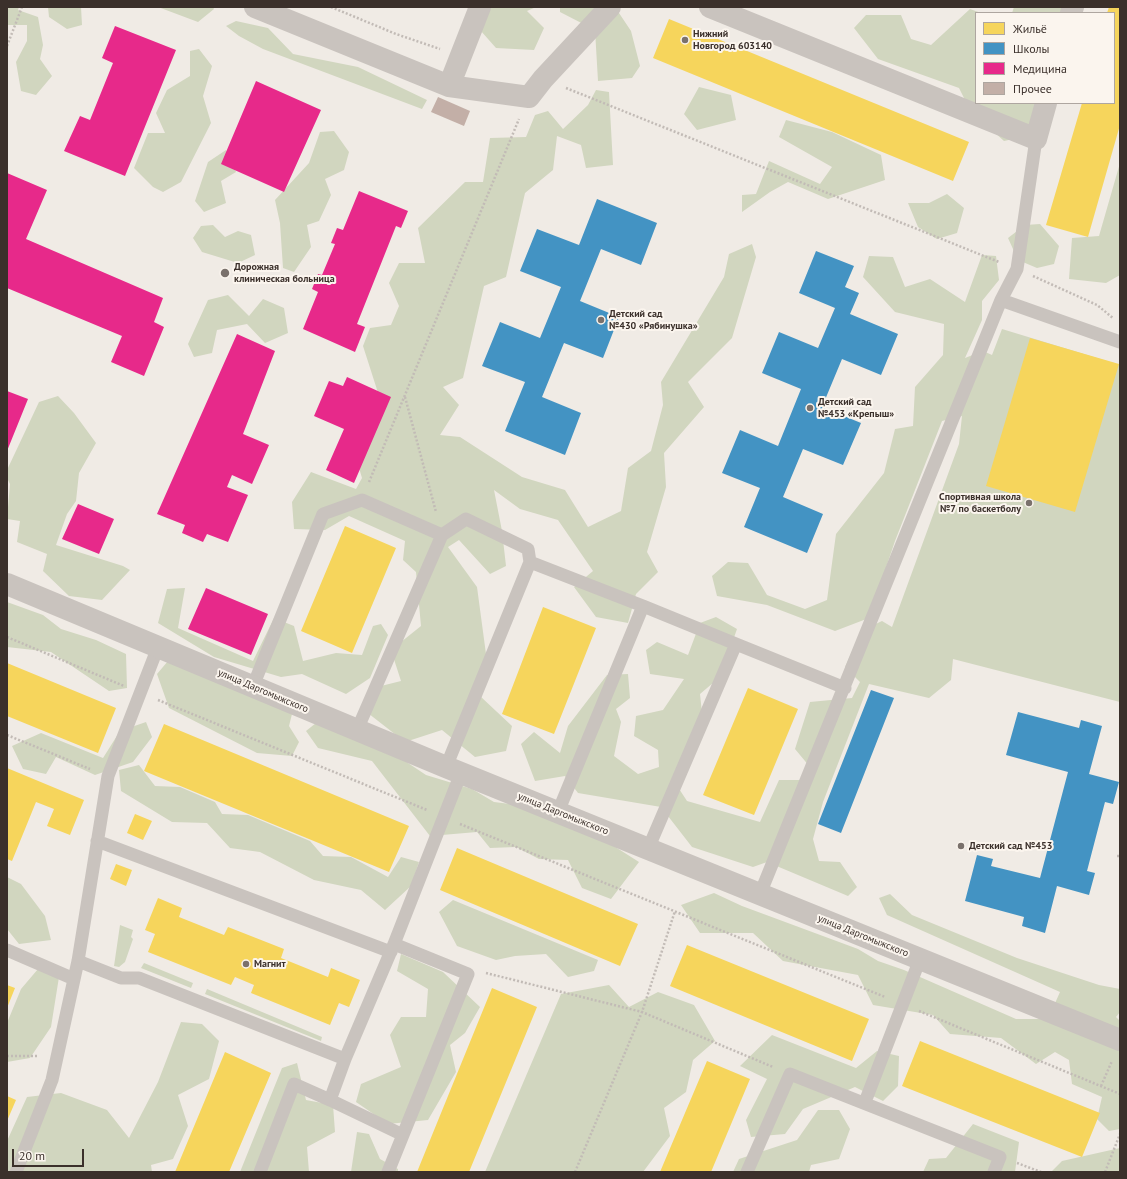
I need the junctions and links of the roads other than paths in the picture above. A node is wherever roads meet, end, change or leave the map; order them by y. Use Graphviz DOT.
graph roads {
  1 [pos="255,7"];
  2 [pos="480,7"];
  3 [pos="610,7"];
  4 [pos="710,7"];
  5 [pos="449,86"];
  6 [pos="1046,104"];
  7 [pos="1036,139"];
  8 [pos="1001,300"];
  9 [pos="1120,342"];
  10 [pos="442,535"];
  11 [pos="530,562"];
  12 [pos="7,584"];
  13 [pos="643,606"];
  14 [pos="736,644"];
  15 [pos="158,647"];
  16 [pos="253,686"];
  17 [pos="845,688"];
  18 [pos="357,730"];
  19 [pos="454,770"];
  20 [pos="558,812"];
  21 [pos="97,841"];
  22 [pos="648,849"];
  23 [pos="760,894"];
  24 [pos="393,948"];
  25 [pos="7,950"];
  26 [pos="920,959"];
  27 [pos="78,961"];
  28 [pos="74,979"];
  29 [pos="1117,1047"];
  30 [pos="345,1059"];
  31 [pos="330,1100"];
  32 [pos="865,1102"];
  33 [pos="403,1135"];
  34 [pos="16,1172"];
  35 [pos="260,1172"];
  36 [pos="388,1172"];
  37 [pos="747,1172"];
  38 [pos="994,1172"];
  1 -- 5 [label="street"];
  2 -- 5 [label="street"];
  3 -- 5 [label="street"];
  4 -- 7 [label="street"];
  6 -- 7 [label="street"];
  7 -- 8 [label="lane"];
  8 -- 9 [label="lane"];
  8 -- 17 [label="lane"];
  10 -- 11 [label="lane"];
  10 -- 16 [label="lane"];
  10 -- 18 [label="lane"];
  11 -- 13 [label="lane"];
  11 -- 19 [label="lane"];
  12 -- 15 [label="street, улица Даргомыжского"];
  13 -- 14 [label="lane"];
  13 -- 20 [label="lane"];
  14 -- 17 [label="lane"];
  14 -- 22 [label="lane"];
  15 -- 16 [label="street, улица Даргомыжского"];
  15 -- 21 [label="lane"];
  16 -- 18 [label="street, улица Даргомыжского"];
  17 -- 23 [label="lane"];
  18 -- 19 [label="street, улица Даргомыжского"];
  19 -- 20 [label="street, улица Даргомыжского"];
  19 -- 24 [label="lane"];
  20 -- 22 [label="street, улица Даргомыжского"];
  21 -- 24 [label="lane"];
  21 -- 27 [label="lane"];
  22 -- 23 [label="street, улица Даргомыжского"];
  23 -- 26 [label="street, улица Даргомыжского"];
  24 -- 30 [label="lane"];
  24 -- 33 [label="lane"];
  25 -- 28 [label="lane"];
  26 -- 29 [label="street, улица Даргомыжского"];
  26 -- 32 [label="lane"];
  27 -- 28 [label="lane"];
  27 -- 30 [label="lane"];
  28 -- 34 [label="lane"];
  30 -- 31 [label="lane"];
  31 -- 33 [label="lane"];
  31 -- 35 [label="lane"];
  32 -- 37 [label="lane"];
  32 -- 38 [label="lane"];
  33 -- 36 [label="lane"];
}
